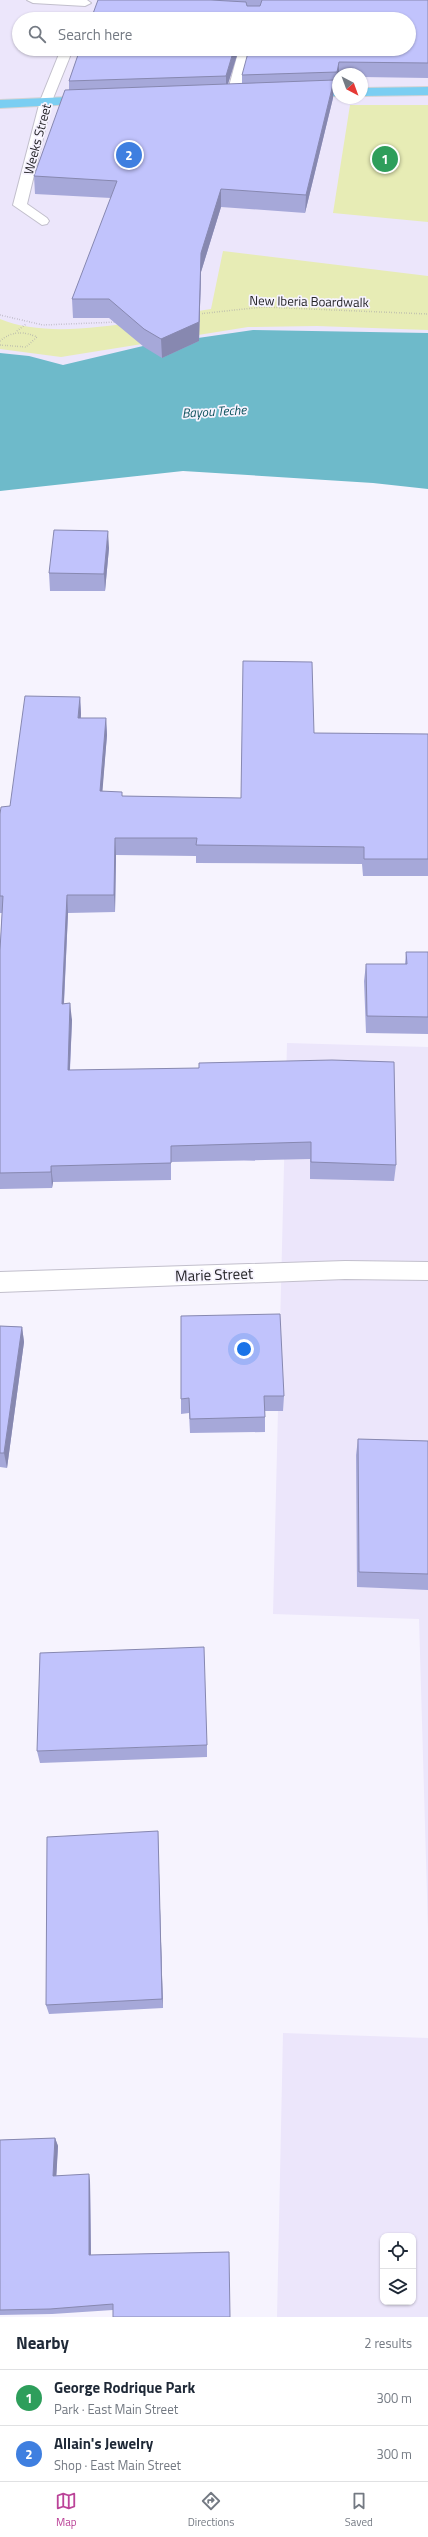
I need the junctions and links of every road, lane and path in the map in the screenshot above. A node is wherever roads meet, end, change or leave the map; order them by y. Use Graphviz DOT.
graph roads {
  1 [pos="33,0"];
  2 [pos="101,4"];
  3 [pos="84,5"];
  4 [pos="64,56"];
  5 [pos="243,56"];
  6 [pos="428,91"];
  7 [pos="332,92"];
  8 [pos="368,92"];
  9 [pos="293,93"];
  10 [pos="233,94"];
  11 [pos="248,94"];
  12 [pos="218,95"];
  13 [pos="101,99"];
  14 [pos="46,101"];
  15 [pos="0,104"];
  16 [pos="42,221"];
  17 [pos="194,314"];
  18 [pos="428,314"];
  19 [pos="0,315"];
  20 [pos="124,322"];
  21 [pos="26,324"];
  22 [pos="17,332"];
  23 [pos="0,341"];
  24 [pos="0,345"];
  25 [pos="428,1271"];
  26 [pos="0,1282"];
  1 -- 3 [label="street"];
  2 -- 3 [label="street"];
  4 -- 14 [label="street, Weeks Street"];
  5 -- 10 [label="street"];
  6 -- 8 [label="main road"];
  7 -- 9 [label="main road"];
  10 -- 11 [label="main road"];
  10 -- 12 [label="main road"];
  13 -- 14 [label="main road"];
  14 -- 15 [label="main road"];
  14 -- 16 [label="street, Weeks Street"];
  17 -- 18 [label="path, New Iberia Boardwalk"];
  19 -- 21 [label="path"];
  20 -- 21 [label="path"];
  21 -- 22 [label="path"];
  22 -- 23 [label="path"];
  22 -- 24 [label="path"];
  25 -- 26 [label="street, Marie Street"];
}
